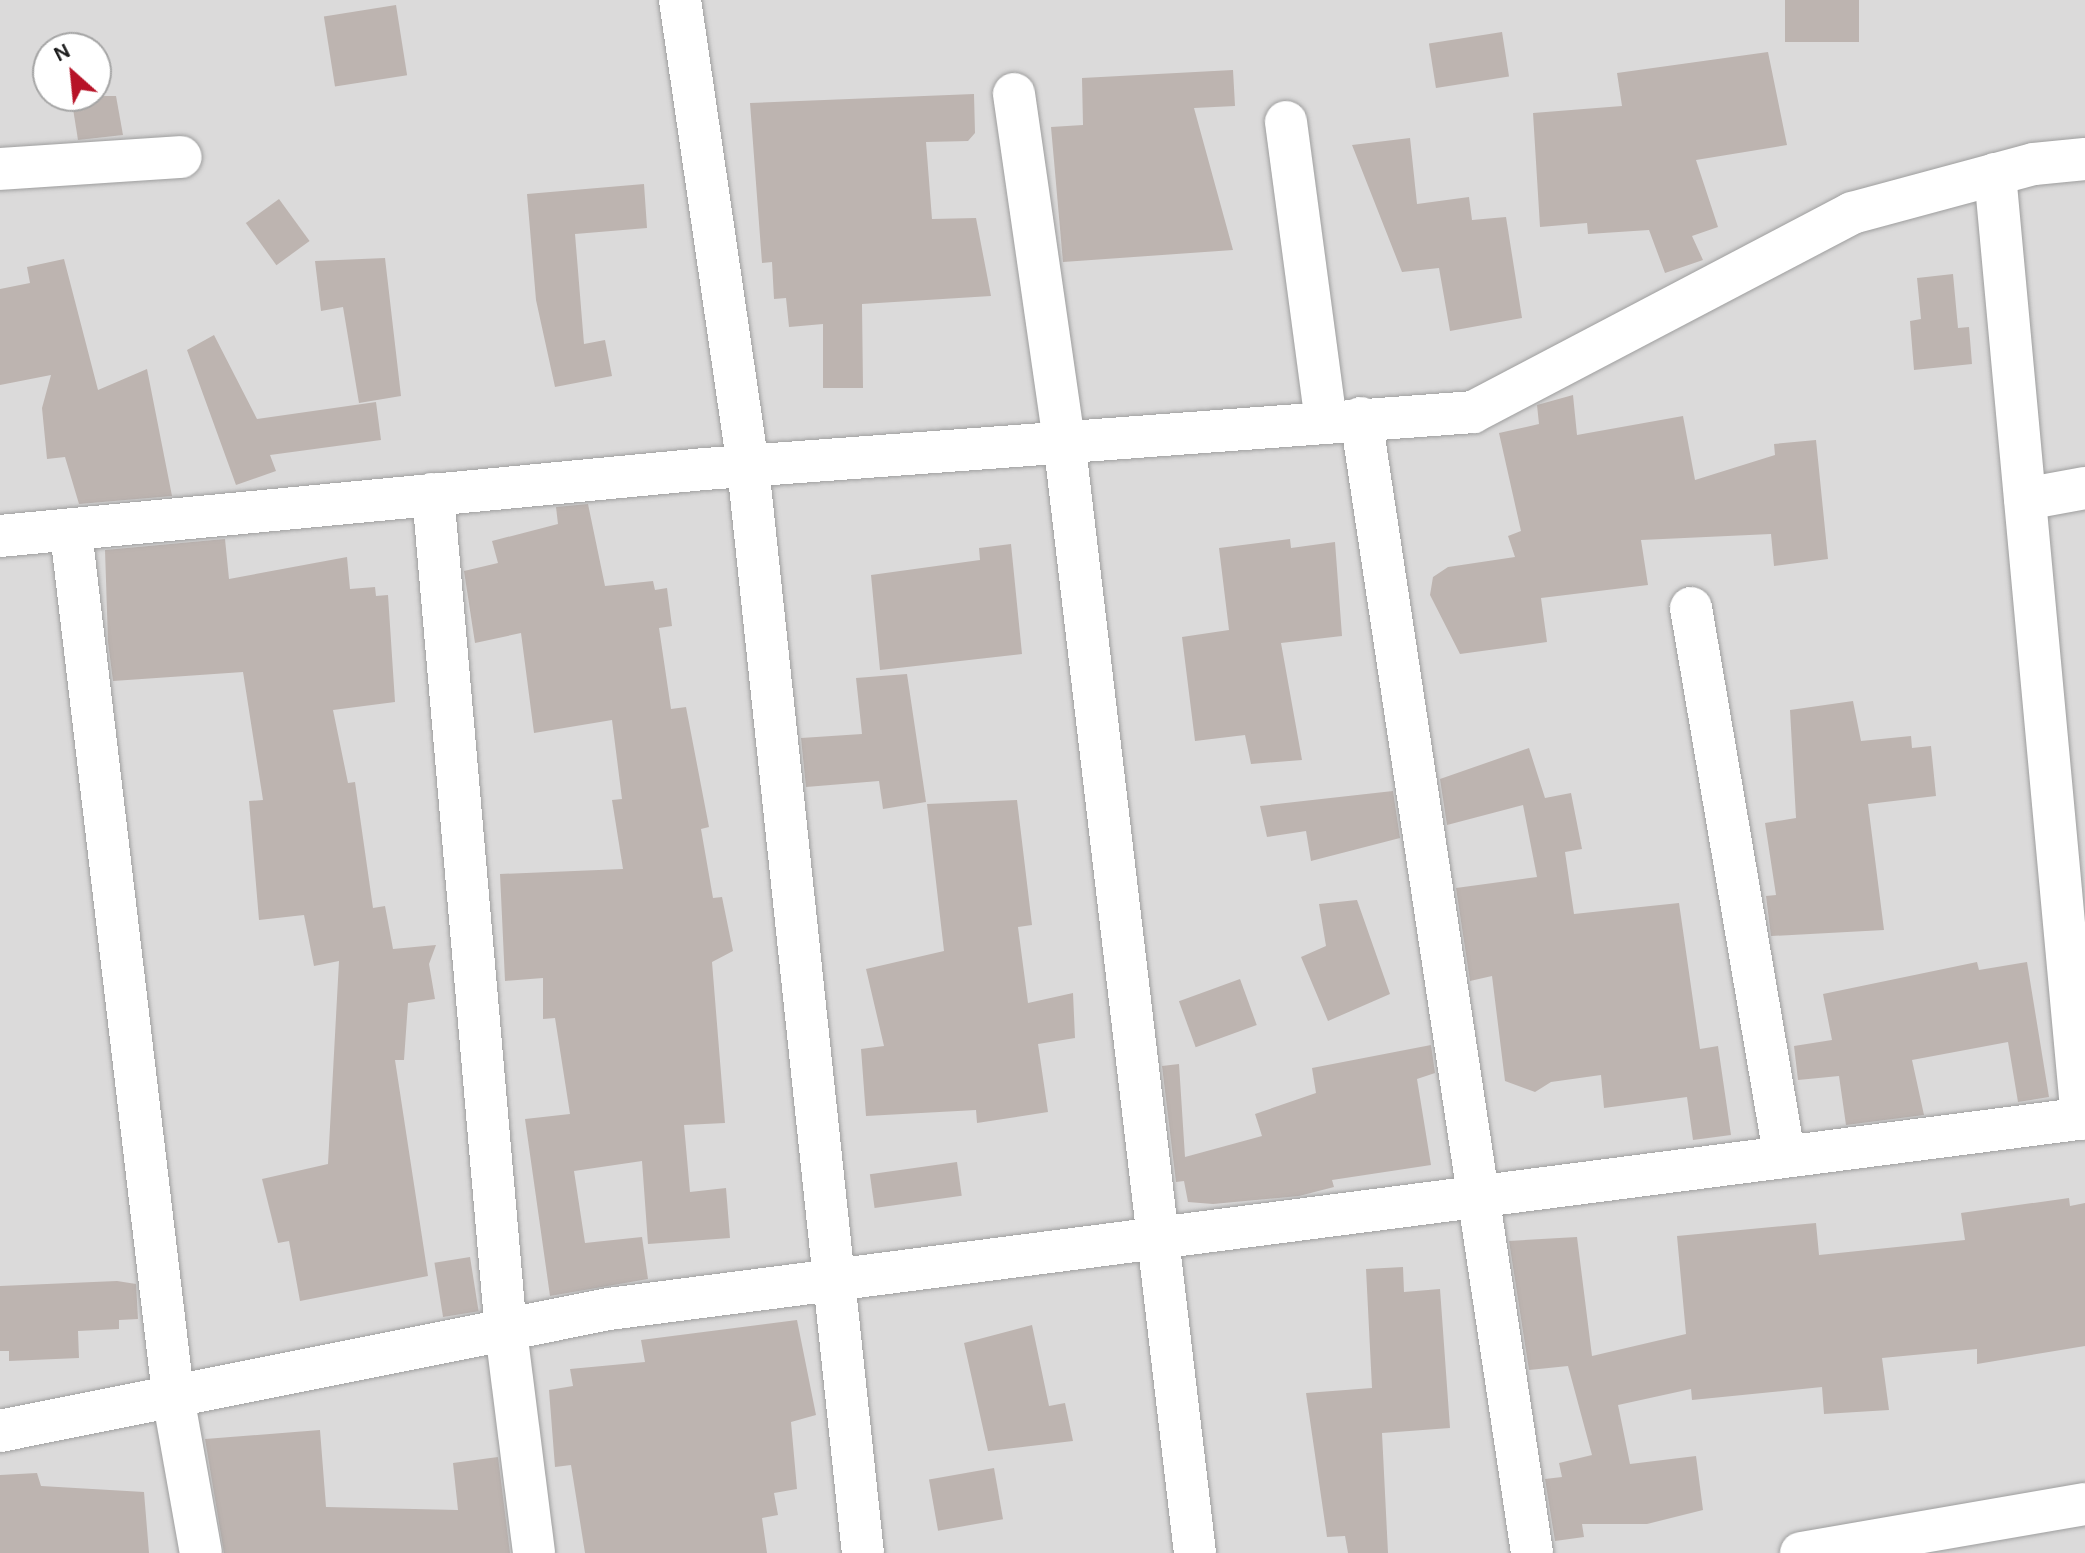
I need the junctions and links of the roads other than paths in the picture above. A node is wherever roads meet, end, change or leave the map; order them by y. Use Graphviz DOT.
graph roads {
  1 [pos="680,0"];
  2 [pos="1014,94"];
  3 [pos="1286,122"];
  4 [pos="181,157"];
  5 [pos="2085,159"];
  6 [pos="0,169"];
  7 [pos="1995,174"];
  8 [pos="1344,420"];
  9 [pos="1065,448"];
  10 [pos="748,467"];
  11 [pos="2085,488"];
  12 [pos="433,494"];
  13 [pos="2025,499"];
  14 [pos="71,532"];
  15 [pos="0,536"];
  16 [pos="1691,608"];
  17 [pos="2069,797"];
  18 [pos="2083,1118"];
  19 [pos="1784,1154"];
  20 [pos="1479,1193"];
  21 [pos="1153,1236"];
  22 [pos="831,1279"];
  23 [pos="506,1331"];
  24 [pos="174,1402"];
  25 [pos="0,1431"];
  26 [pos="2085,1504"];
  27 [pos="201,1553"];
  28 [pos="534,1553"];
  29 [pos="863,1553"];
  30 [pos="1195,1553"];
  31 [pos="1532,1553"];
  32 [pos="1801,1553"];
  1 -- 10 [label="street"];
  2 -- 9 [label="street"];
  3 -- 8 [label="street"];
  4 -- 6 [label="street"];
  5 -- 7 [label="street"];
  7 -- 8 [label="street"];
  7 -- 13 [label="street"];
  8 -- 9 [label="street"];
  8 -- 20 [label="street"];
  9 -- 10 [label="street"];
  9 -- 21 [label="street"];
  10 -- 12 [label="street"];
  10 -- 22 [label="street"];
  11 -- 13 [label="street"];
  12 -- 14 [label="street"];
  12 -- 23 [label="street"];
  13 -- 17 [label="street"];
  14 -- 15 [label="street"];
  14 -- 24 [label="street"];
  16 -- 19 [label="street"];
  17 -- 18 [label="street"];
  18 -- 19 [label="street"];
  19 -- 20 [label="street"];
  20 -- 21 [label="street"];
  20 -- 31 [label="street"];
  21 -- 22 [label="street"];
  21 -- 30 [label="street"];
  22 -- 23 [label="street"];
  22 -- 29 [label="street"];
  23 -- 24 [label="street"];
  23 -- 28 [label="street"];
  24 -- 25 [label="street"];
  24 -- 27 [label="street"];
  26 -- 32 [label="street"];
}
